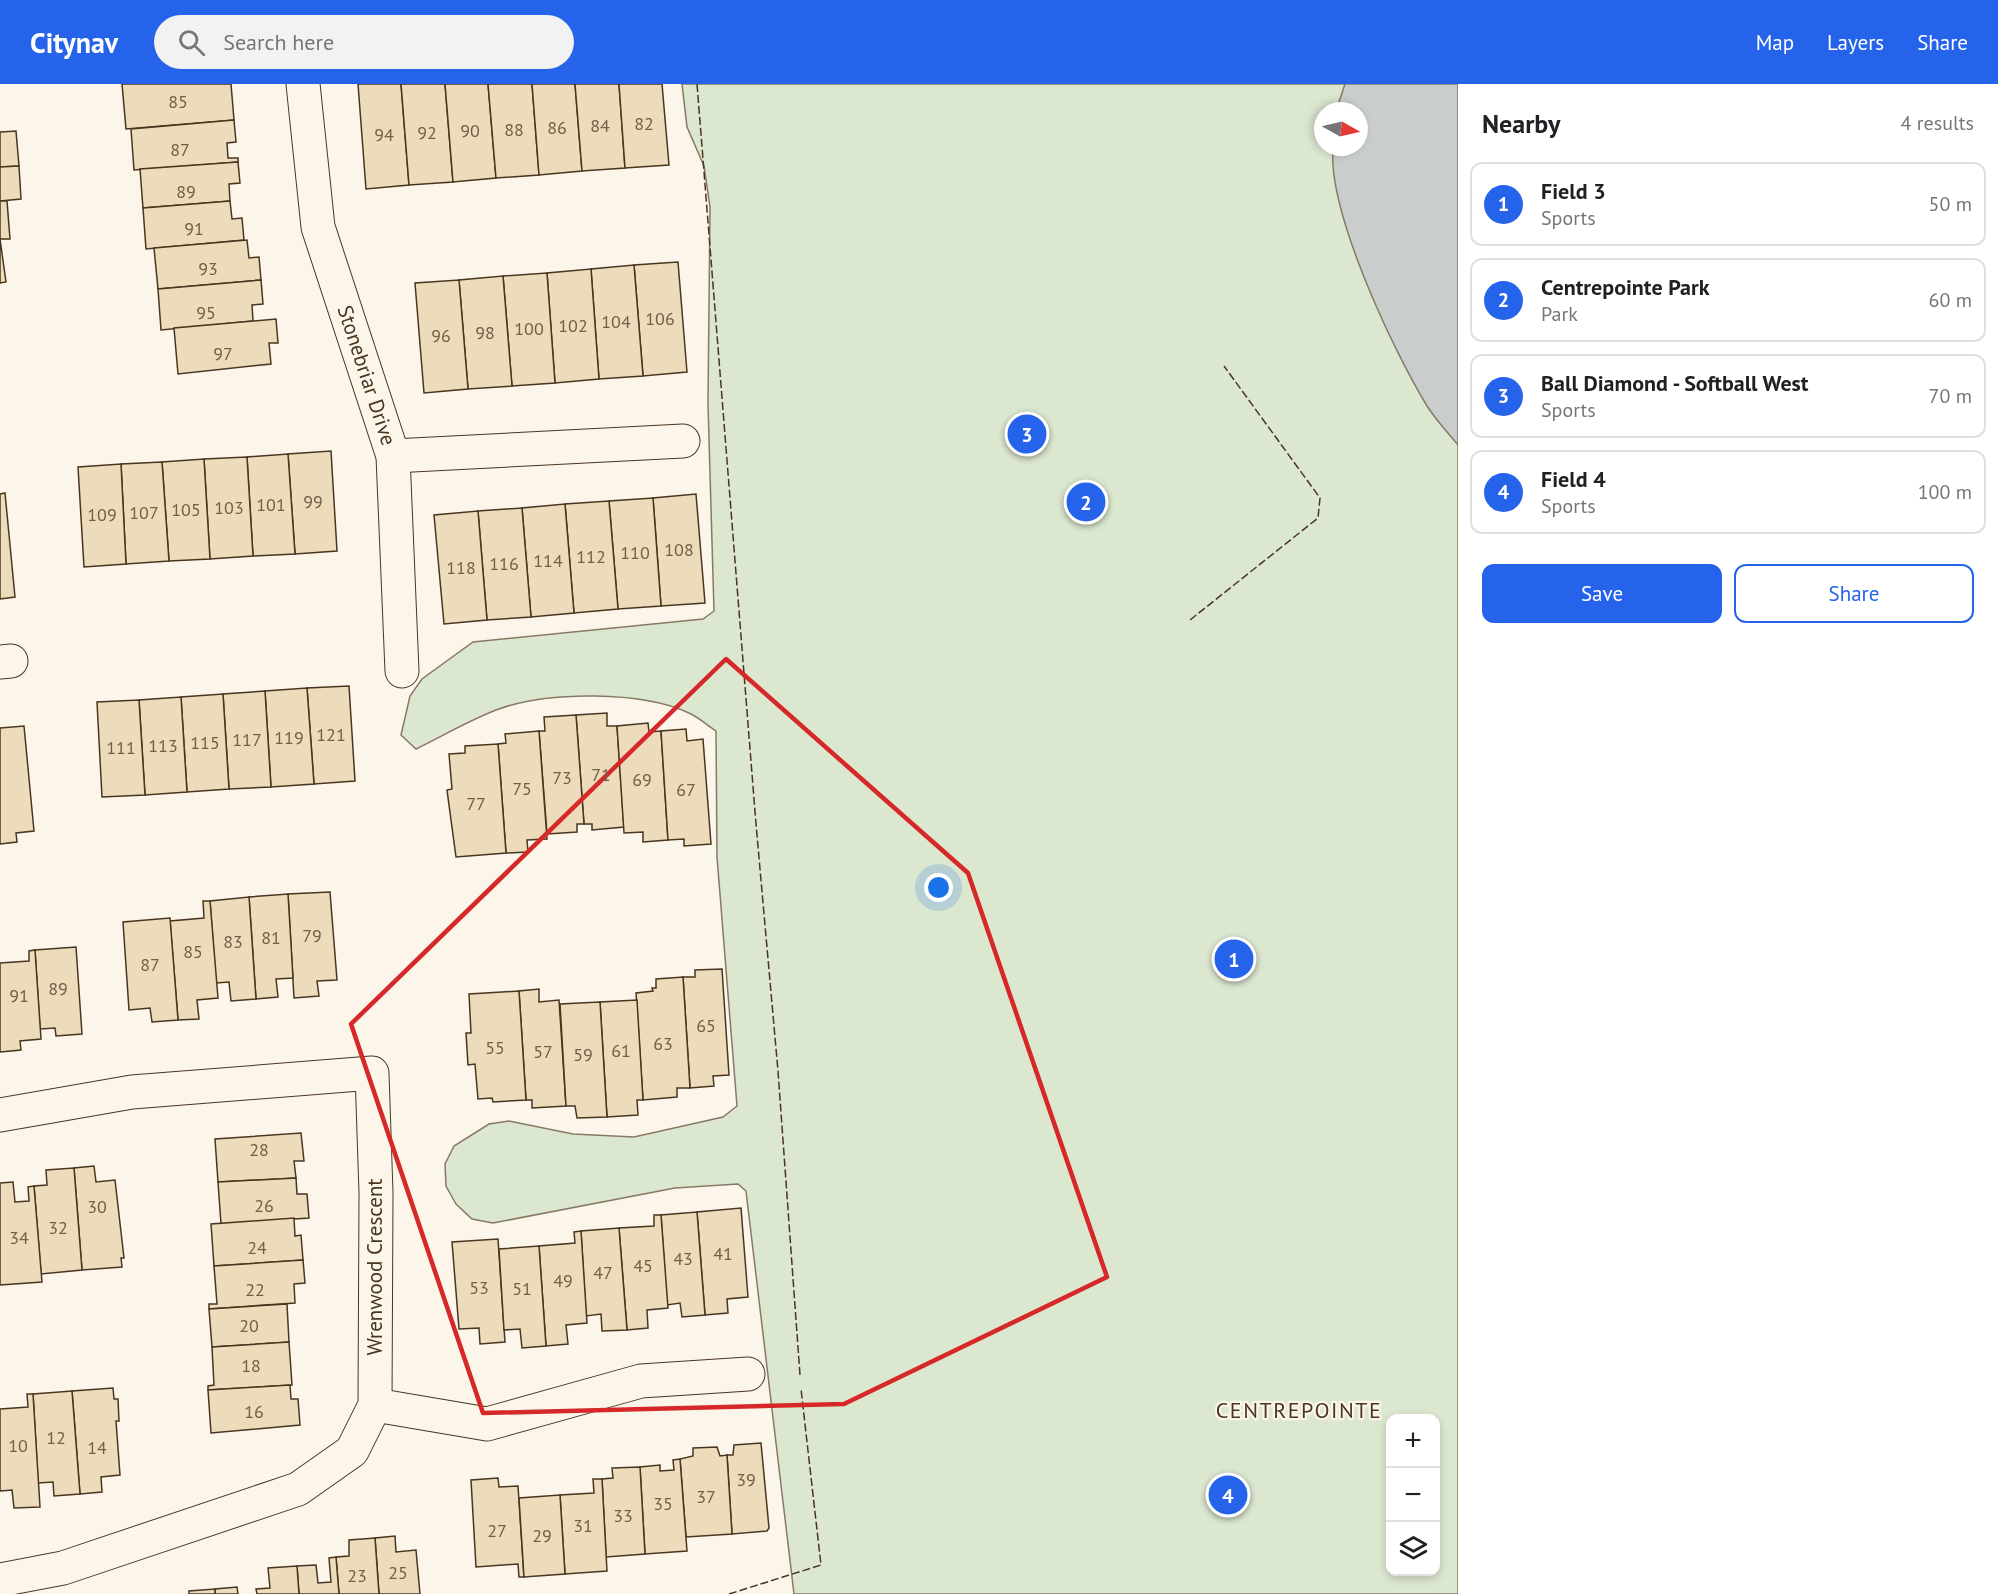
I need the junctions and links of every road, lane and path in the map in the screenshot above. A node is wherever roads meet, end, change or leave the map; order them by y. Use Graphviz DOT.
graph roads {
  1 [pos="303,84"];
  2 [pos="683,441"];
  3 [pos="393,456"];
  4 [pos="402,671"];
  5 [pos="0,1115"];
  6 [pos="748,1374"];
  7 [pos="375,1405"];
  8 [pos="0,1580"];
  1 -- 3 [label="street, Stonebriar Drive"];
  2 -- 3 [label="street"];
  3 -- 4 [label="street, Stonebriar Drive"];
  5 -- 7 [label="street, Wrenwood Crescent"];
  6 -- 7 [label="street"];
  7 -- 8 [label="street, Wrenwood Crescent"];
}
